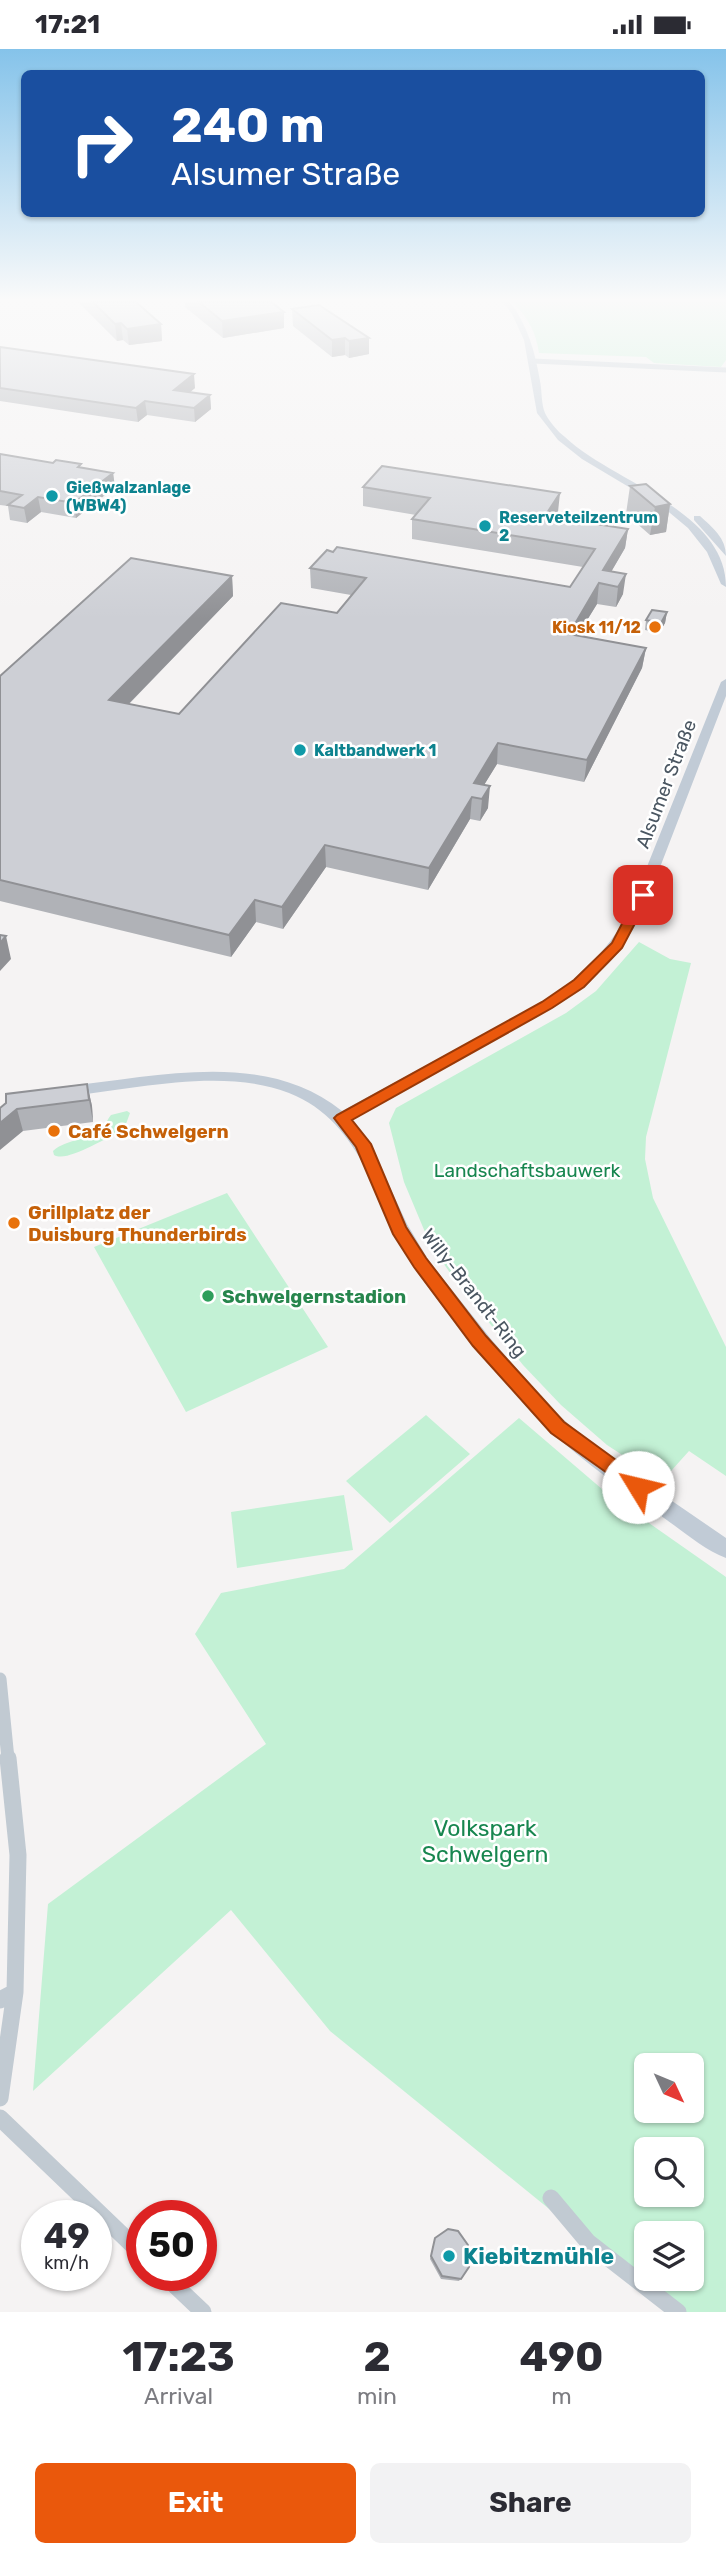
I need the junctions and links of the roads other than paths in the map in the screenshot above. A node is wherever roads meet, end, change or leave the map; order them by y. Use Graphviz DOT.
graph roads {
  1 [pos="540,408"];
  2 [pos="547,408"];
  3 [pos="726,553"];
  4 [pos="726,584"];
  5 [pos="726,682"];
  6 [pos="47,1093"];
  7 [pos="342,1118"];
  8 [pos="726,1549"];
  9 [pos="0,1679"];
  10 [pos="3,1720"];
  11 [pos="15,1992"];
  12 [pos="0,2000"];
  13 [pos="0,2098"];
  14 [pos="0,2118"];
  15 [pos="551,2198"];
  16 [pos="126,2239"];
  17 [pos="180,2291"];
  18 [pos="202,2312"];
  19 [pos="678,2312"];
  1 -- 4 [label="street"];
  2 -- 3 [label="street"];
  5 -- 7 [label="street, Alsumer Straße"];
  6 -- 7 [label="street, Willy-Brandt-Ring"];
  7 -- 8 [label="street, Willy-Brandt-Ring"];
  9 -- 10 [label="street"];
  10 -- 11 [label="street"];
  11 -- 12 [label="street"];
  11 -- 13 [label="street"];
  14 -- 16 [label="street"];
  15 -- 19 [label="street"];
  17 -- 18 [label="street"];
}
